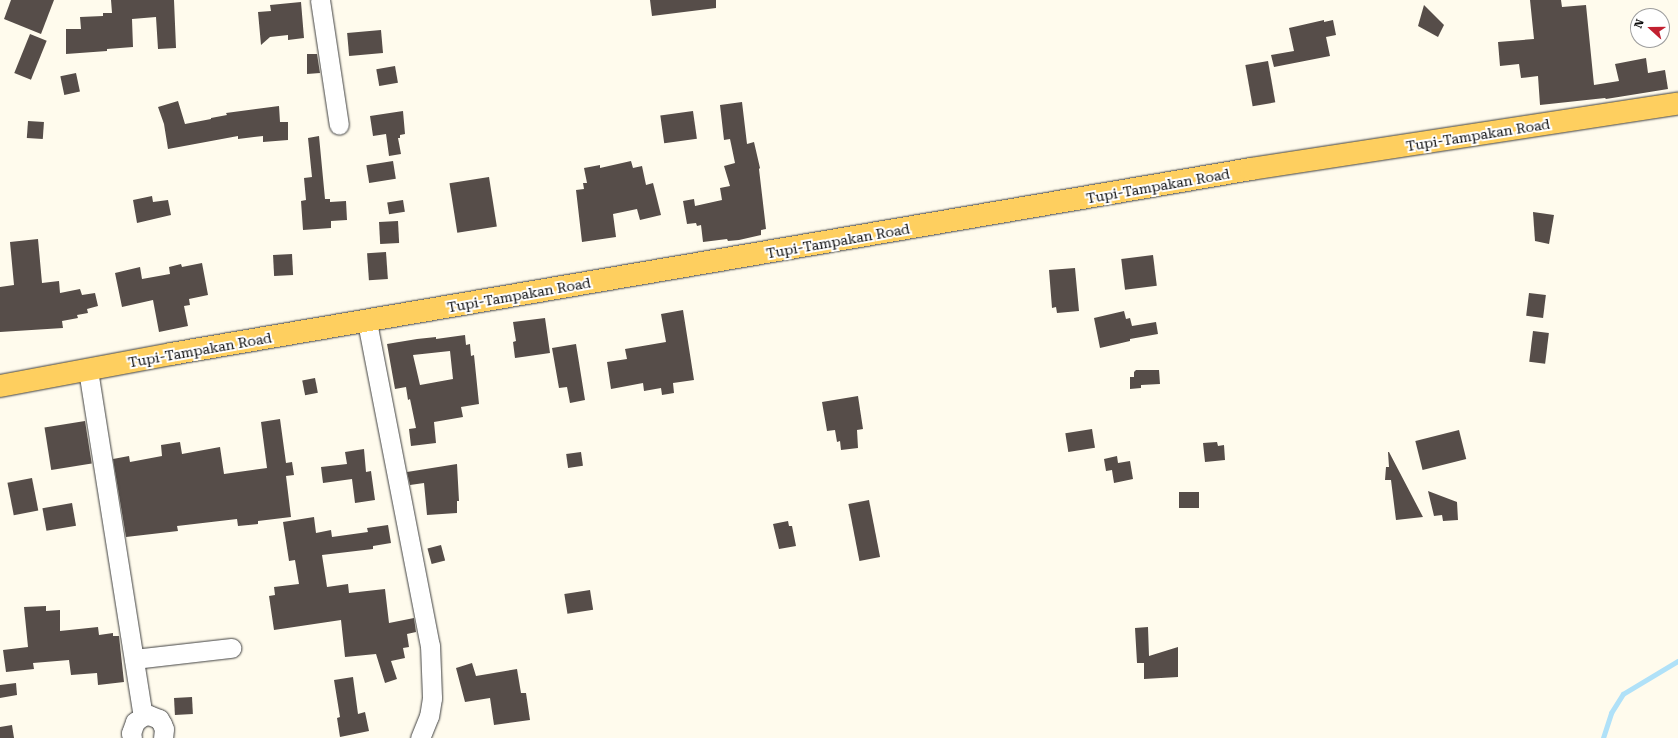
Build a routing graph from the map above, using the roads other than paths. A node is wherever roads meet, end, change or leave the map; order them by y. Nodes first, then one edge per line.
1 (320, 0) edge
2 (1678, 104) edge
3 (339, 125) dead end
4 (367, 322) junction
5 (88, 370) junction
6 (0, 386) edge
7 (231, 648) dead end
8 (134, 659) junction
9 (143, 716) junction
10 (132, 738) edge
11 (163, 738) edge
12 (420, 738) edge

1 - 3 street
2 - 4 main road, Tupi-Tampakan Road
4 - 5 main road, Tupi-Tampakan Road
4 - 12 street
5 - 6 main road, Tupi-Tampakan Road
5 - 8 street
7 - 8 street
8 - 9 street
9 - 10 street
9 - 11 street

